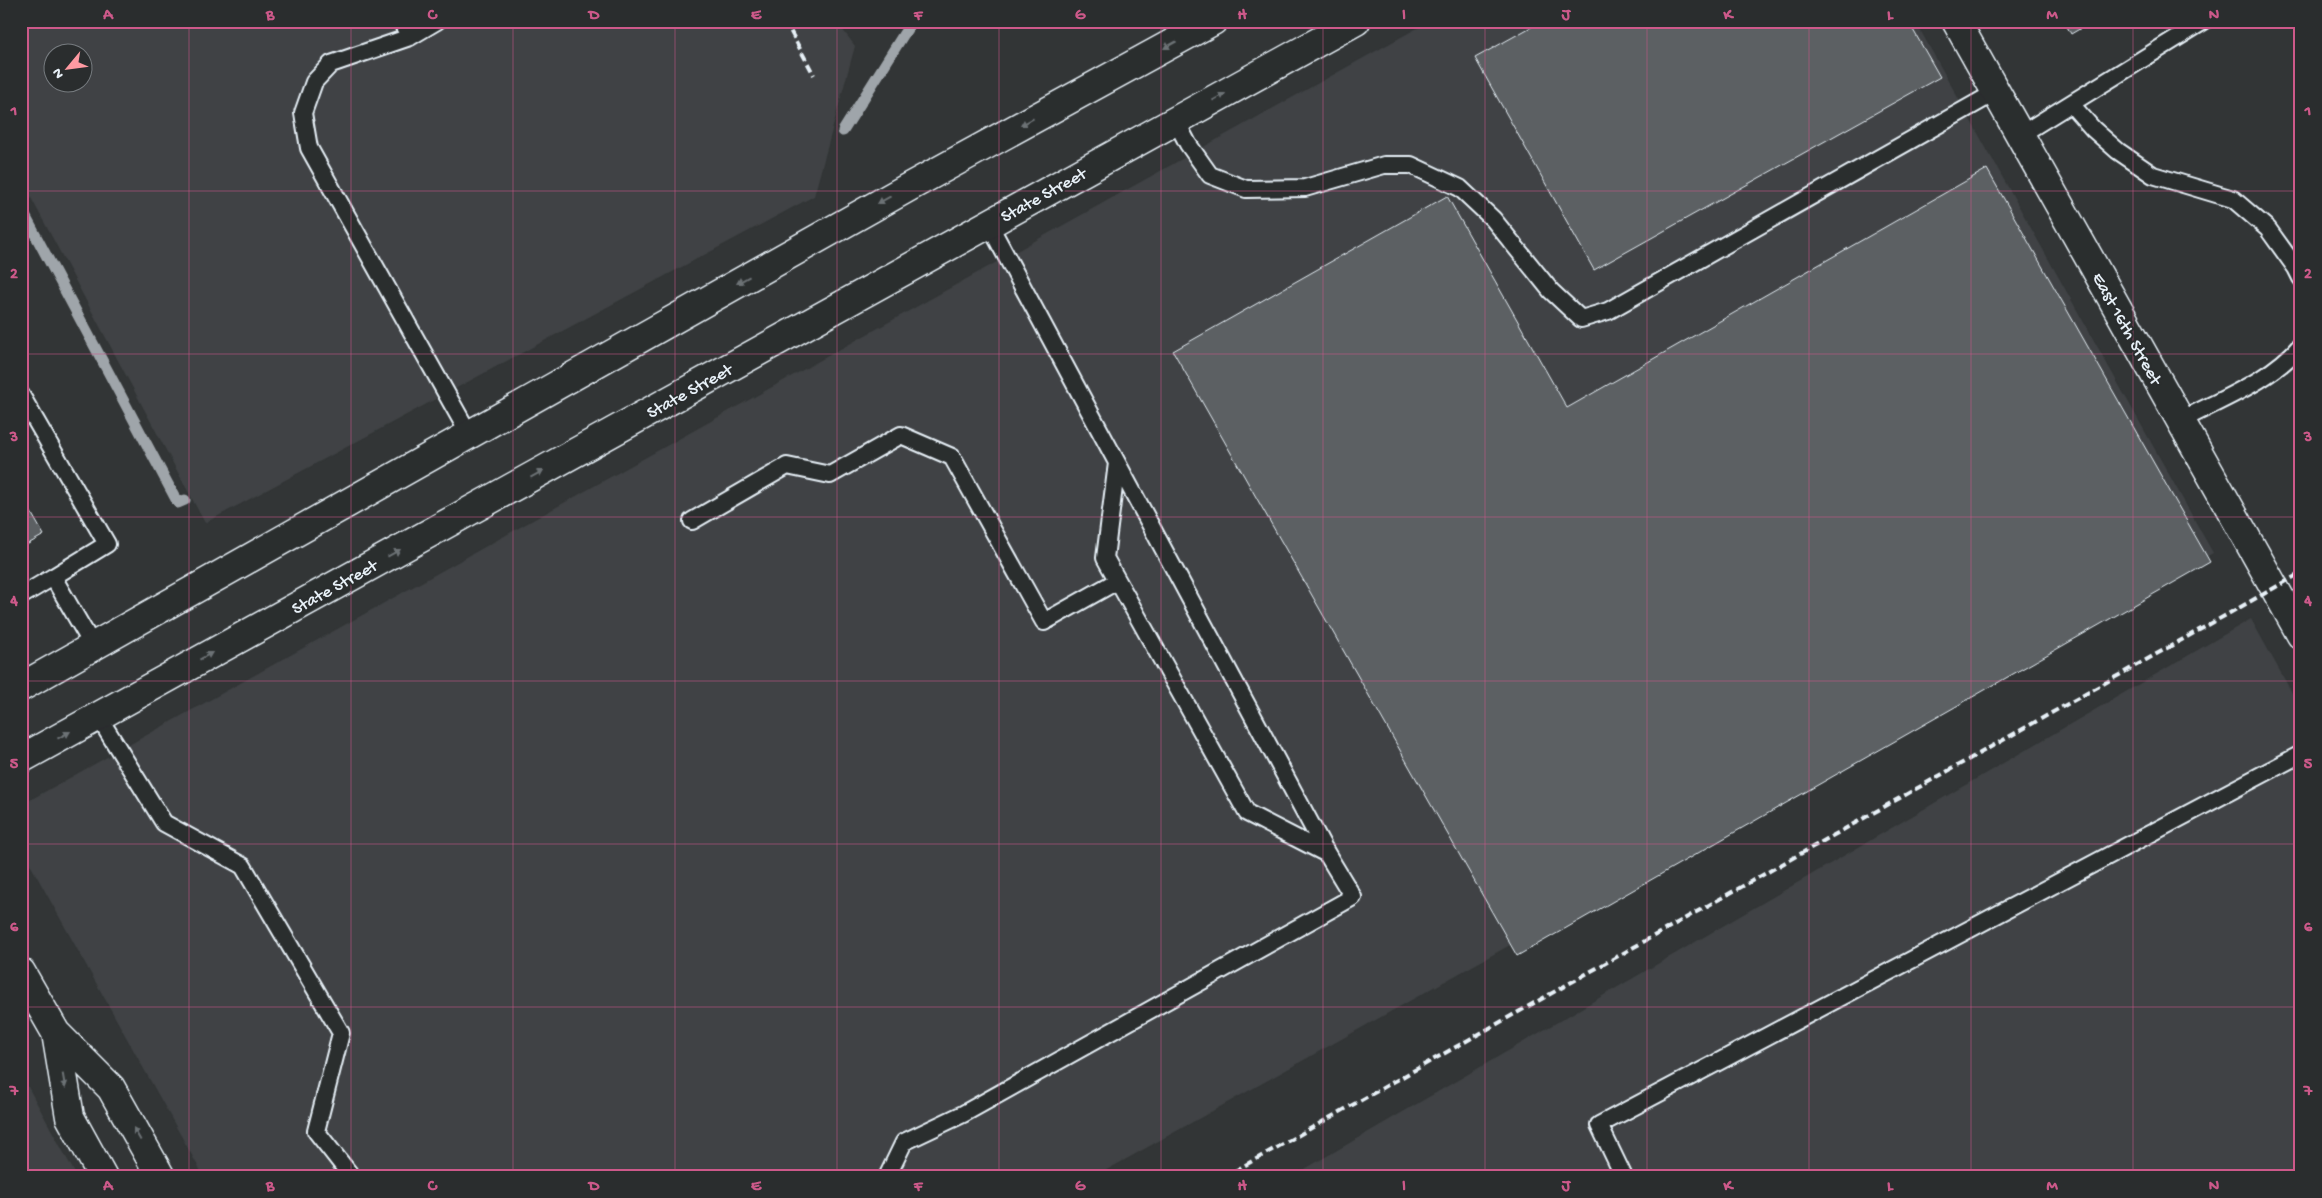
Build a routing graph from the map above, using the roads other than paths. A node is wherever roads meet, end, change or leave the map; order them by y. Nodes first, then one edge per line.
1 (401, 21) edge
2 (437, 21) edge
3 (1212, 21) edge
4 (1356, 21) edge
5 (1956, 21) edge
6 (2204, 21) edge
7 (410, 37) junction
8 (1996, 92) junction
9 (2071, 104) junction
10 (1176, 121) junction
11 (2020, 135) junction
12 (989, 224) junction
13 (2301, 278) edge
14 (2301, 345) edge
15 (21, 395) edge
16 (2180, 421) junction
17 (469, 434) junction
18 (1117, 463) junction
19 (692, 521) dead end
20 (53, 577) junction
21 (1117, 581) junction
22 (21, 596) edge
23 (2301, 635) edge
24 (93, 646) junction
25 (21, 687) edge
26 (98, 716) junction
27 (2301, 754) edge
28 (21, 759) edge
29 (1327, 854) junction
30 (21, 972) edge
31 (56, 1033) junction
32 (103, 1177) edge
33 (161, 1177) edge
34 (352, 1177) edge
35 (887, 1177) edge
36 (1624, 1177) edge

1 - 7 lane
2 - 7 lane
3 -> 17 street
10 -> 4 street, State Street
5 - 8 street, East 16th Street
6 - 9 lane
7 - 17 lane
8 - 10 lane
8 - 11 street, East 16th Street
9 - 11 lane
9 - 13 lane
10 - 12 street, State Street
11 - 16 street, East 16th Street
12 - 18 lane
26 -> 12 street, State Street
14 - 16 lane
15 - 20 lane
16 - 23 street, East 16th Street
17 - 24 street
18 - 21 lane
18 - 29 lane
19 - 21 lane
20 - 22 lane
20 - 24 lane
21 - 29 lane
24 - 25 street
28 -> 26 street, State Street
26 - 34 lane
27 - 36 lane
29 - 35 lane
30 - 31 street
31 -> 32 street
33 -> 31 street

